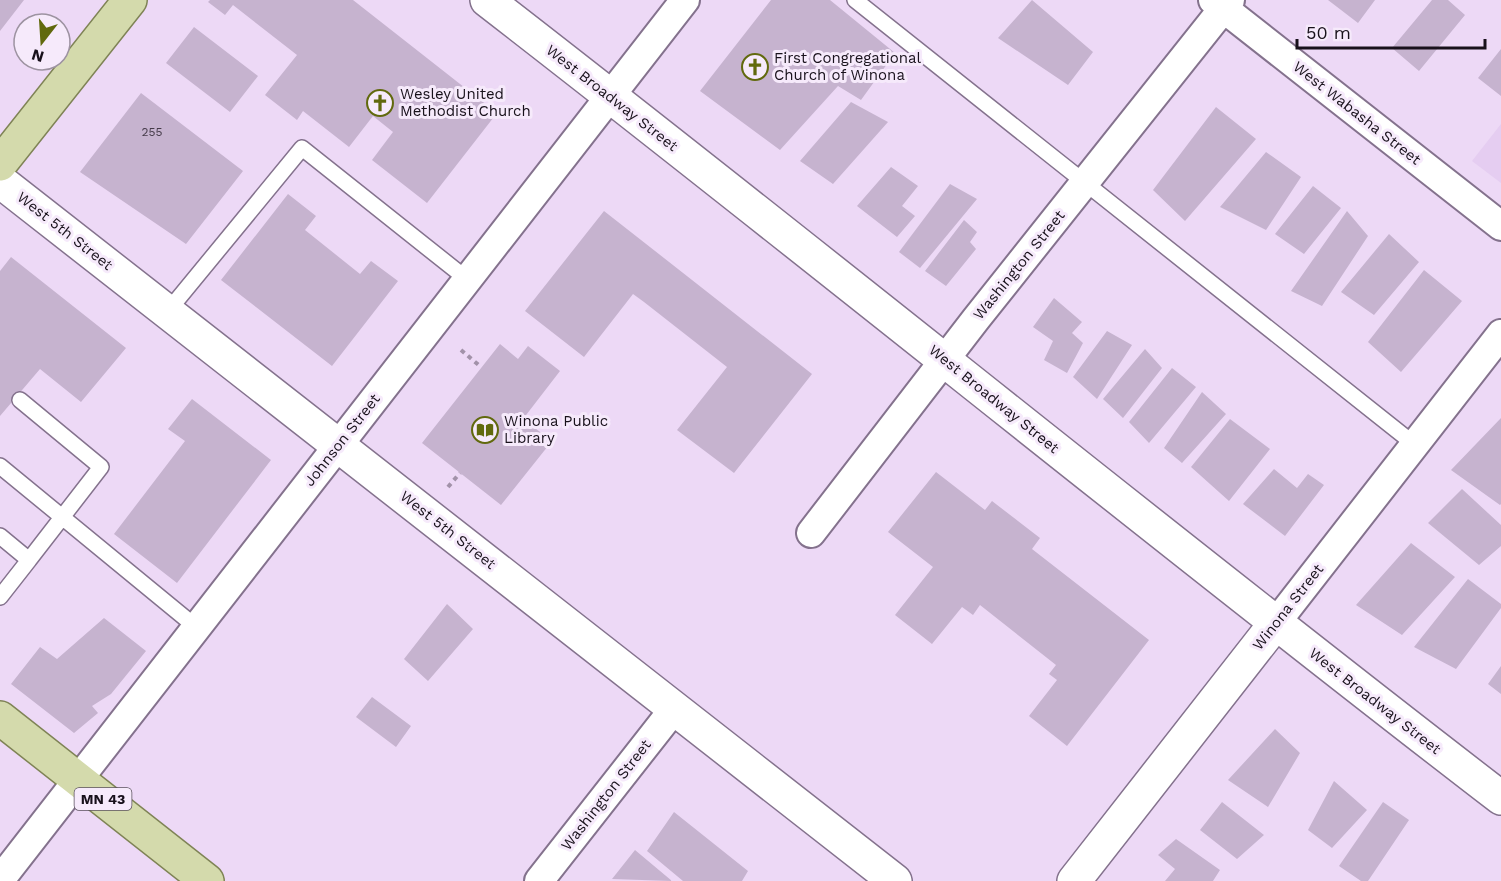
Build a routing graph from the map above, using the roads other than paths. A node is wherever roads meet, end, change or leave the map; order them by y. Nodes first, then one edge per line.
1 (130, 0) edge
2 (487, 0) edge
3 (685, 0) edge
4 (855, 0) edge
5 (1222, 3) edge
6 (610, 96) junction
7 (0, 164) edge
8 (0, 181) edge
9 (1086, 182) junction
10 (1501, 226) edge
11 (468, 280) junction
12 (168, 311) junction
13 (1501, 334) edge
14 (945, 360) junction
15 (20, 400) dead end
16 (1414, 444) junction
17 (338, 445) junction
18 (0, 466) edge
19 (63, 519) junction
20 (811, 533) dead end
21 (0, 536) edge
22 (29, 560) junction
23 (0, 597) edge
24 (1275, 624) junction
25 (196, 627) junction
26 (674, 709) junction
27 (0, 718) edge
28 (79, 780) junction
29 (1501, 798) edge
30 (0, 880) edge
31 (207, 881) edge
32 (538, 881) edge
33 (895, 881) edge
34 (1074, 881) edge

1 - 7 main road
2 - 6 street, West Broadway Street
3 - 6 street, Johnson Street
4 - 9 lane
5 - 9 street, Washington Street
5 - 10 street, West Wabasha Street
6 - 11 street, Johnson Street
6 - 14 street, West Broadway Street
8 - 12 street, West 5th Street
9 - 14 street, Washington Street
9 - 16 lane
11 - 12 lane
11 - 17 street, Johnson Street
12 - 17 street, West 5th Street
13 - 16 street, Winona Street
14 - 20 street, Washington Street
14 - 24 street, West Broadway Street
15 - 19 lane
16 - 24 street, Winona Street
17 - 25 street, Johnson Street
17 - 26 street, West 5th Street
18 - 19 lane
19 - 22 lane
19 - 25 lane
21 - 22 lane
22 - 23 lane
24 - 29 street, West Broadway Street
24 - 34 street, Winona Street
25 - 28 street, Johnson Street
26 - 32 street, Washington Street
26 - 33 street, West 5th Street
27 - 28 main road, MN 43
28 - 30 street, Johnson Street
28 - 31 main road, MN 43

